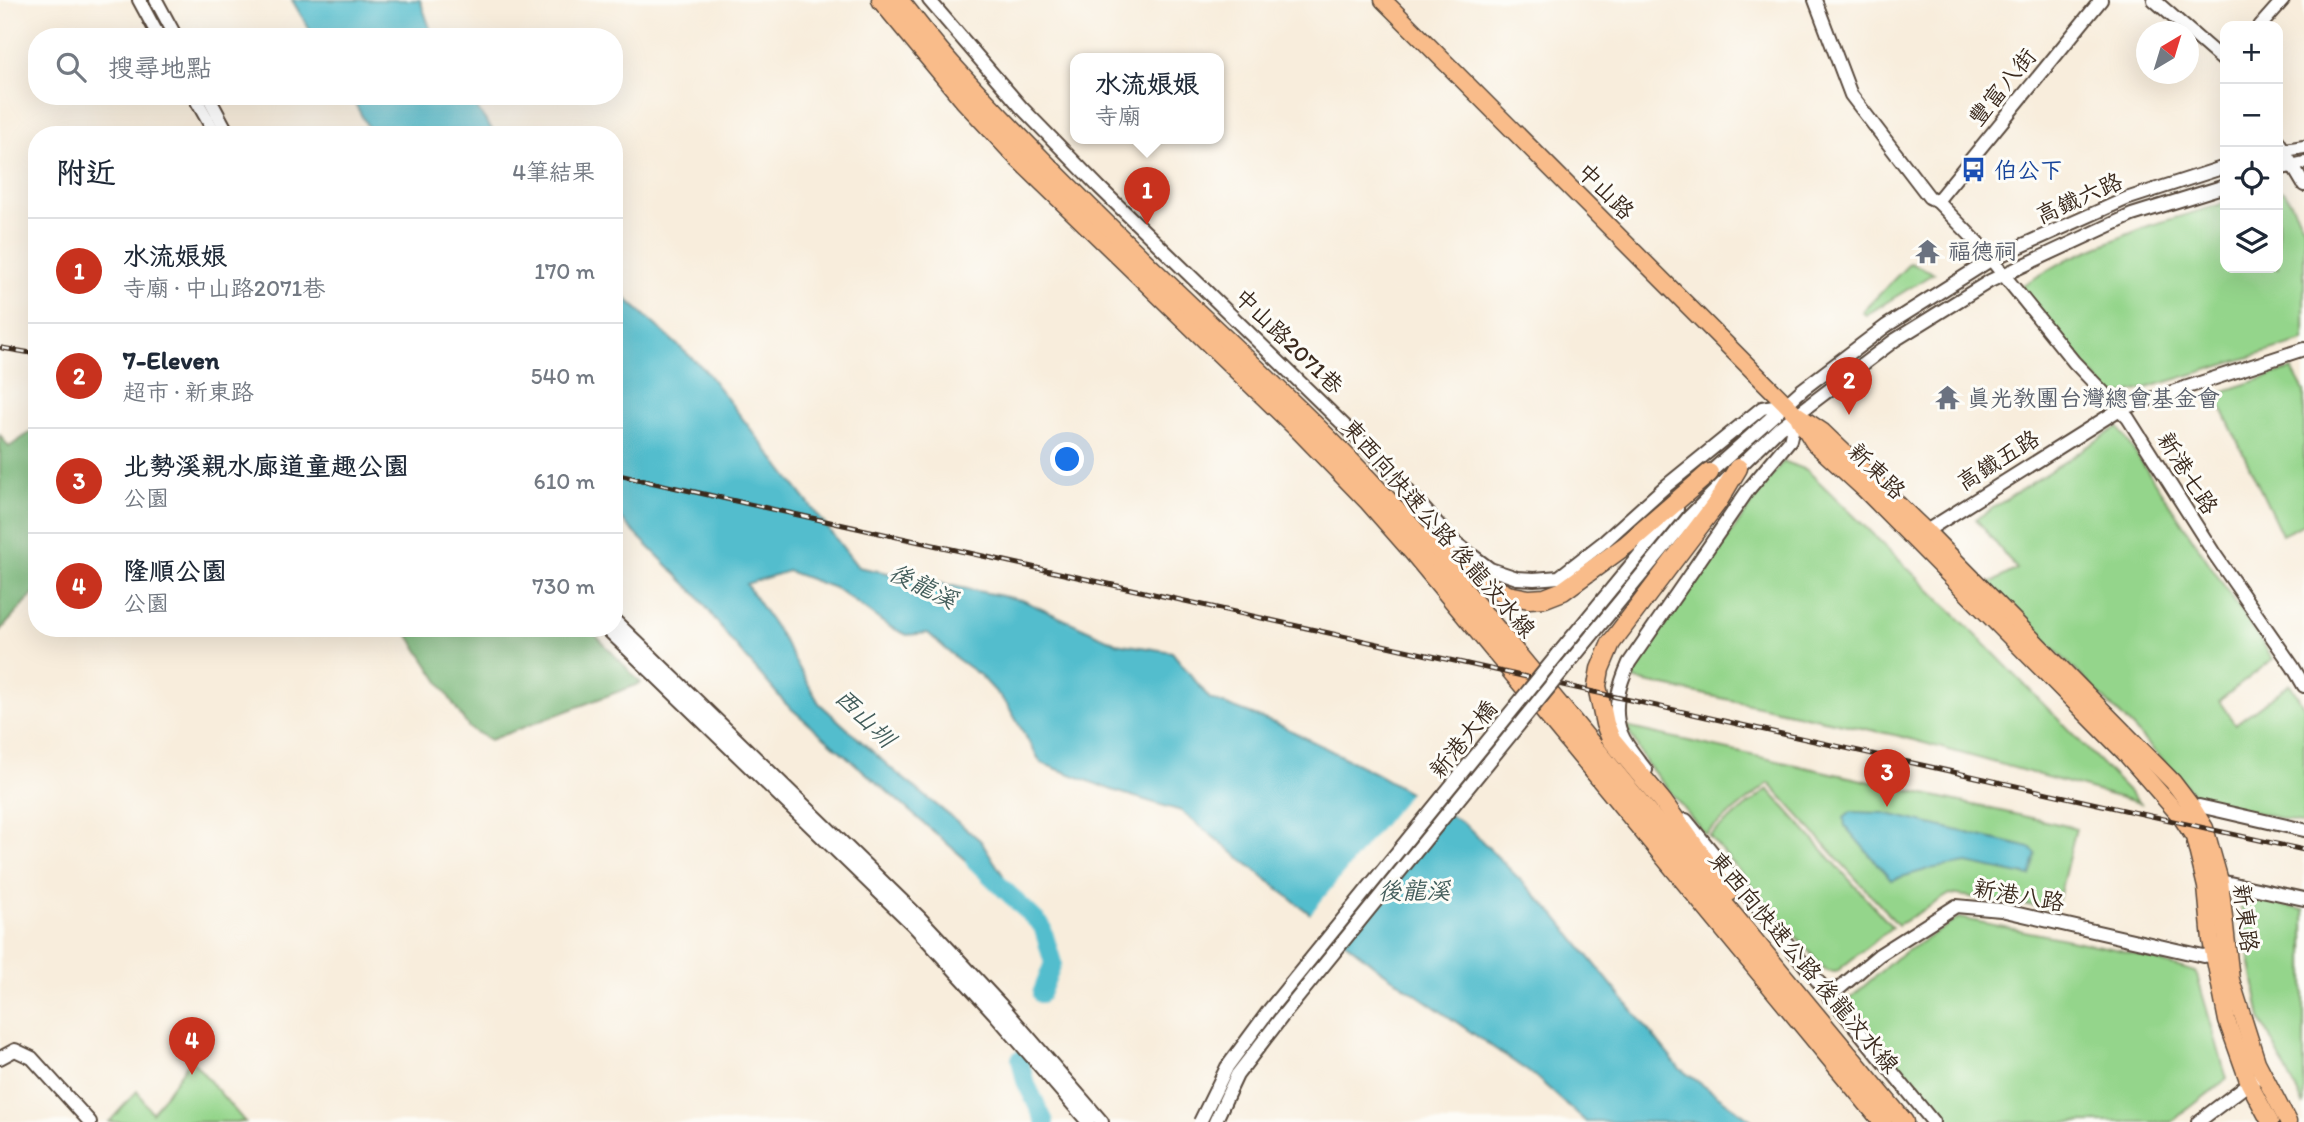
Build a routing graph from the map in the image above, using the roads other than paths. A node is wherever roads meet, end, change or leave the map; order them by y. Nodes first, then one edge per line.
1 (139, 0) edge
2 (156, 0) edge
3 (881, 0) edge
4 (900, 0) edge
5 (929, 0) edge
6 (1383, 0) edge
7 (1815, 0) edge
8 (2101, 0) edge
9 (2154, 0) edge
10 (2283, 0) edge
11 (2264, 21) edge
12 (154, 28) edge
13 (171, 28) edge
14 (2220, 58) edge
15 (199, 105) edge
16 (213, 105) edge
17 (211, 126) edge
18 (224, 126) edge
19 (2283, 147) edge
20 (2304, 147) edge
21 (2283, 150) edge
22 (2299, 164) edge
23 (2220, 169) edge
24 (2304, 185) edge
25 (2220, 188) edge
26 (1937, 201) junction
27 (1992, 259) junction
28 (2004, 275) junction
29 (2304, 349) edge
30 (1791, 409) junction
31 (2120, 409) junction
32 (1738, 468) junction
33 (1709, 473) junction
34 (1418, 533) junction
35 (1920, 535) junction
36 (1648, 598) tunnel mouth
37 (1662, 615) junction
38 (623, 629) edge
39 (615, 637) edge
40 (2304, 686) edge
41 (2185, 809) junction
42 (2304, 830) edge
43 (2213, 884) junction
44 (2304, 899) edge
45 (2221, 953) junction
46 (1829, 997) junction
47 (1807, 1004) junction
48 (1824, 1036) junction
49 (0, 1058) edge
50 (2256, 1078) junction
51 (90, 1122) edge
52 (1088, 1122) edge
53 (1102, 1122) edge
54 (1200, 1122) edge
55 (1215, 1122) edge
56 (1883, 1122) edge
57 (1904, 1122) edge
58 (1933, 1122) edge
59 (2198, 1122) edge
60 (2270, 1122) edge
61 (2288, 1122) edge

1 - 12 street
2 - 13 street
3 - 48 highway, 東西向快速公路 後龍汶水線
4 - 34 highway, 東西向快速公路 後龍汶水線
5 - 30 street, 中山路2071巷
6 - 30 main road, 中山路
7 - 26 street, 新港七路
8 - 26 street, 豐富八街
9 - 14 street
10 - 11 street
15 - 17 street
16 - 18 street
19 - 20 street
21 - 22 street
22 - 24 street
23 - 27 street, 高鐵六路
25 - 28 street, 高鐵六路
26 - 27 street, 新港七路
27 - 28 street, 新港七路
27 - 30 street, 高鐵六路
28 - 30 street, 高鐵六路
28 - 31 street, 新港七路
29 - 31 street, 高鐵五路
30 - 32 street, 新港大橋
30 - 33 street, 新港大橋
30 - 35 main road, 新東路
30 - 37 street
31 - 35 street, 高鐵五路
31 - 40 street, 新港七路
32 - 47 highway
32 - 55 street, 新港大橋, bridge
33 - 34 highway
33 - 54 street, 新港大橋, bridge
34 - 47 highway, 東西向快速公路 後龍汶水線
35 - 41 main road, 新東路
36 - 37 street
37 - 46 street
38 - 53 street
39 - 52 street
41 - 42 street
41 - 43 main road, 新東路
43 - 44 street
43 - 45 main road, 新東路
45 - 46 street, 新港八路
45 - 50 main road, 新東路
46 - 58 street
47 - 48 highway, 東西向快速公路 後龍汶水線
48 - 56 highway, 東西向快速公路 後龍汶水線
48 - 57 highway, 東西向快速公路 後龍汶水線
49 - 51 street
50 - 59 street
50 - 60 main road, 新東路
50 - 61 main road, 新東路

